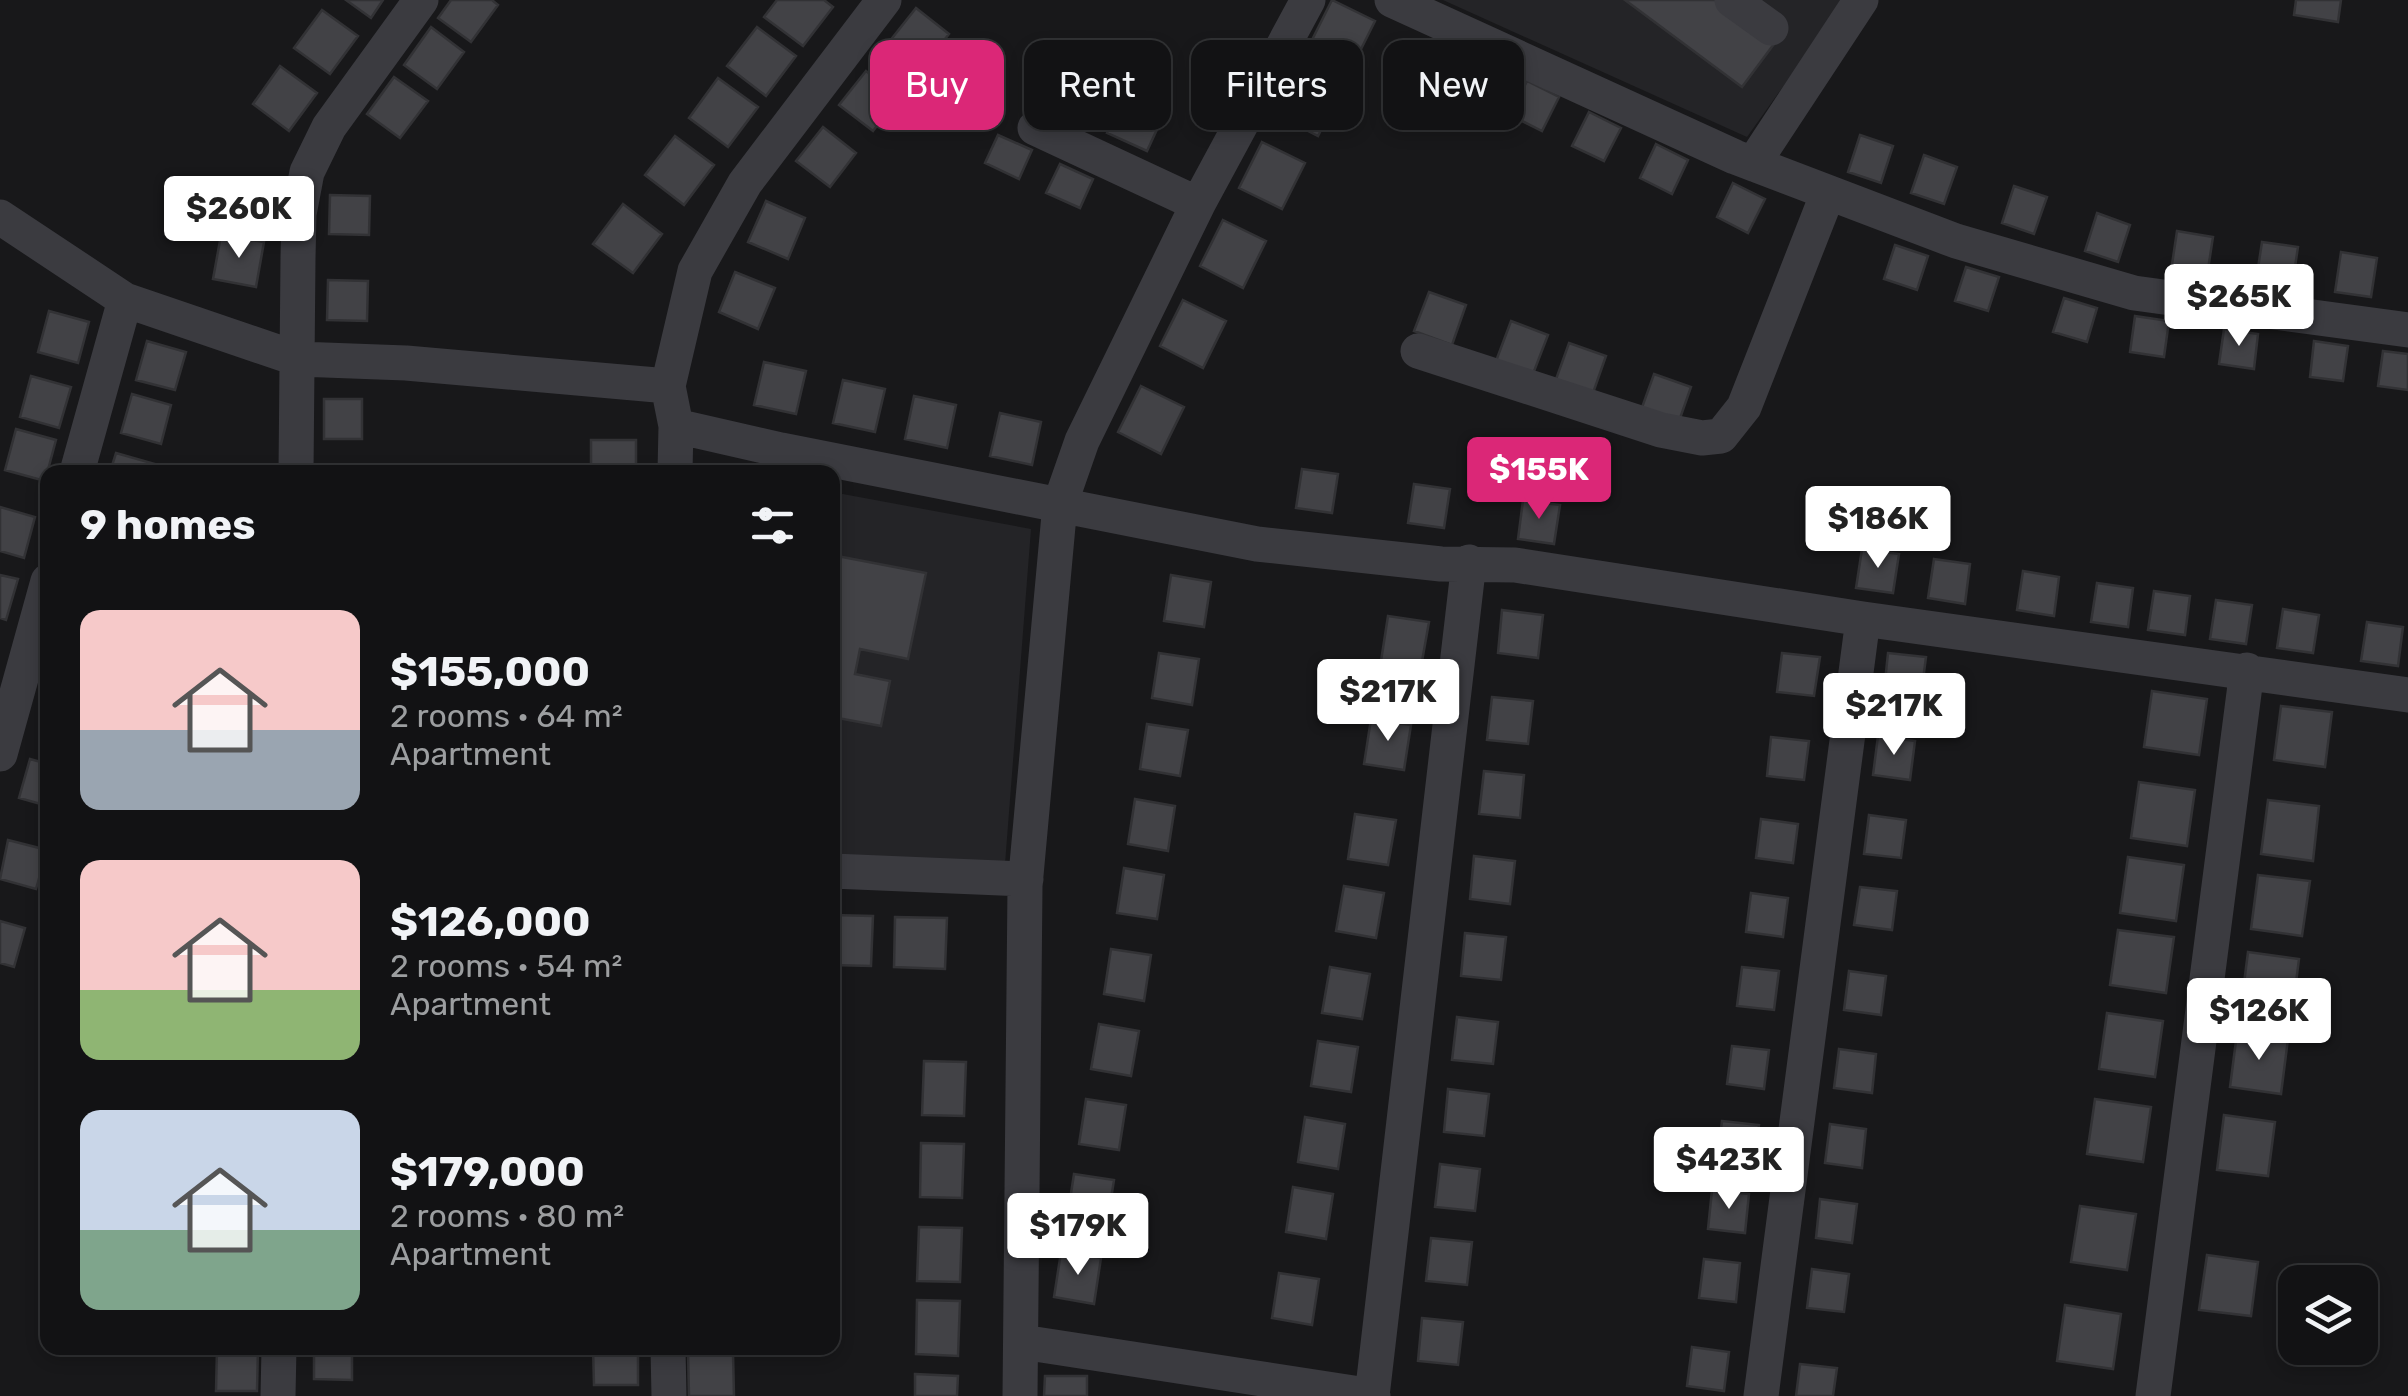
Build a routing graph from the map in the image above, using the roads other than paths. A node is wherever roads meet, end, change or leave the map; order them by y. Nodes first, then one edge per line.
1 (421, 0) edge
2 (884, 0) edge
3 (1308, 0) edge
4 (1392, 0) edge
5 (1732, 0) edge
6 (1861, 0) edge
7 (1771, 28) dead end
8 (1039, 130) edge
9 (1753, 164) junction
10 (1828, 194) junction
11 (1198, 204) junction
12 (0, 218) edge
13 (125, 300) junction
14 (2408, 330) edge
15 (1418, 350) dead end
16 (298, 359) junction
17 (668, 386) junction
18 (676, 426) junction
19 (79, 465) edge
20 (296, 465) edge
21 (675, 465) edge
22 (1060, 504) junction
23 (1469, 562) junction
24 (40, 610) edge
25 (1863, 619) junction
26 (2248, 670) junction
27 (2408, 695) edge
28 (0, 754) edge
29 (840, 871) edge
30 (1026, 879) junction
31 (1022, 1342) junction
32 (280, 1355) edge
33 (668, 1355) edge
34 (278, 1396) edge
35 (669, 1396) edge
36 (1020, 1396) edge
37 (1372, 1396) edge
38 (1761, 1396) edge
39 (2154, 1396) edge

1 - 16 lane
2 - 17 lane
3 - 11 lane
4 - 9 lane
5 - 7 lane
6 - 9 lane
8 - 11 lane
9 - 10 lane
10 - 14 lane
10 - 15 lane
11 - 22 lane
12 - 13 lane
13 - 16 lane
13 - 19 lane
16 - 17 lane
16 - 20 lane
17 - 18 lane
18 - 21 lane
18 - 22 lane
22 - 23 lane
22 - 30 lane
23 - 25 lane
23 - 37 lane
24 - 28 lane
25 - 26 lane
25 - 38 lane
26 - 27 lane
26 - 39 lane
29 - 30 lane
30 - 31 lane
31 - 36 lane
31 - 37 lane
32 - 34 lane
33 - 35 lane

